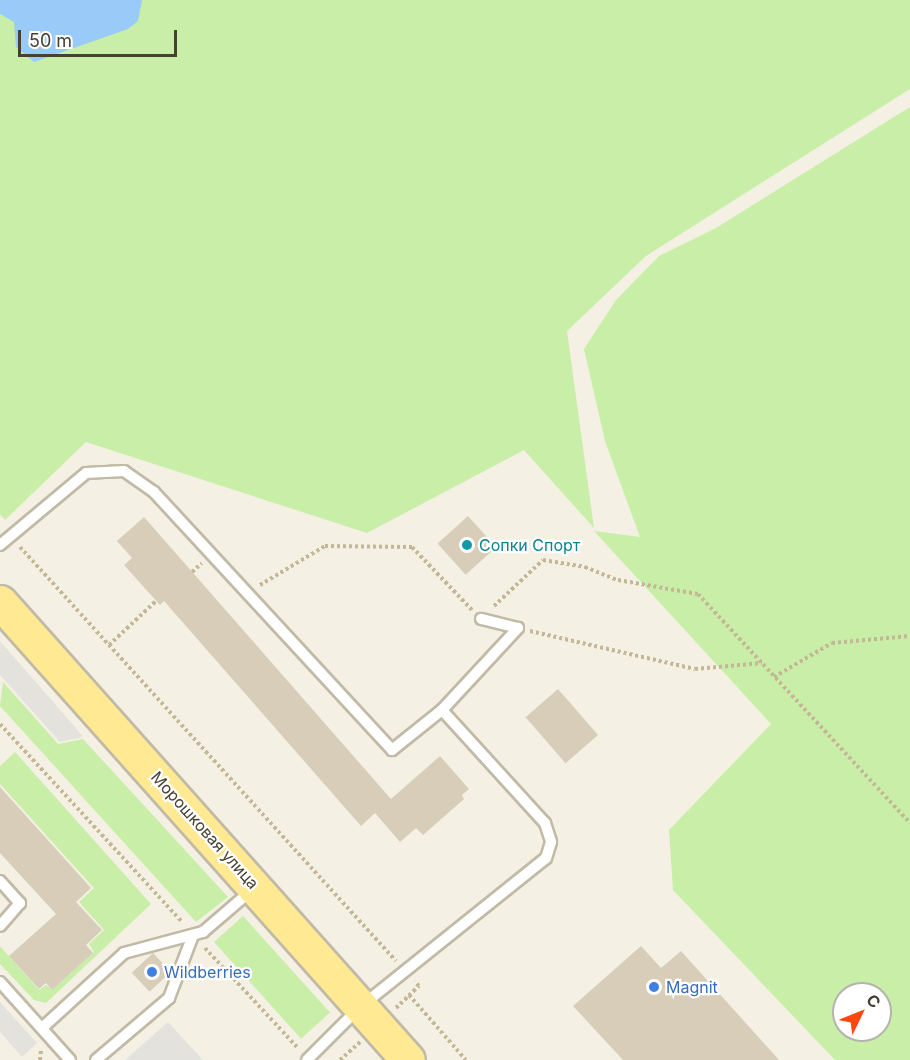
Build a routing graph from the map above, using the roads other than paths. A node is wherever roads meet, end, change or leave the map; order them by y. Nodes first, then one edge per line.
1 (0, 545) edge
2 (0, 602) edge
3 (481, 619) road end
4 (442, 710) junction
5 (0, 881) edge
6 (255, 887) junction
7 (0, 926) edge
8 (193, 935) junction
9 (0, 982) edge
10 (360, 1006) junction
11 (42, 1028) junction
12 (307, 1059) edge
13 (70, 1060) edge
14 (96, 1060) edge
15 (408, 1060) edge

1 - 4 lane
2 - 6 main road, Морошковая улица
3 - 4 lane
4 - 10 lane
5 - 7 lane
6 - 8 lane
6 - 10 main road, Морошковая улица
8 - 11 lane
8 - 14 lane
9 - 11 lane
10 - 12 lane
10 - 15 main road, Морошковая улица
11 - 13 lane

